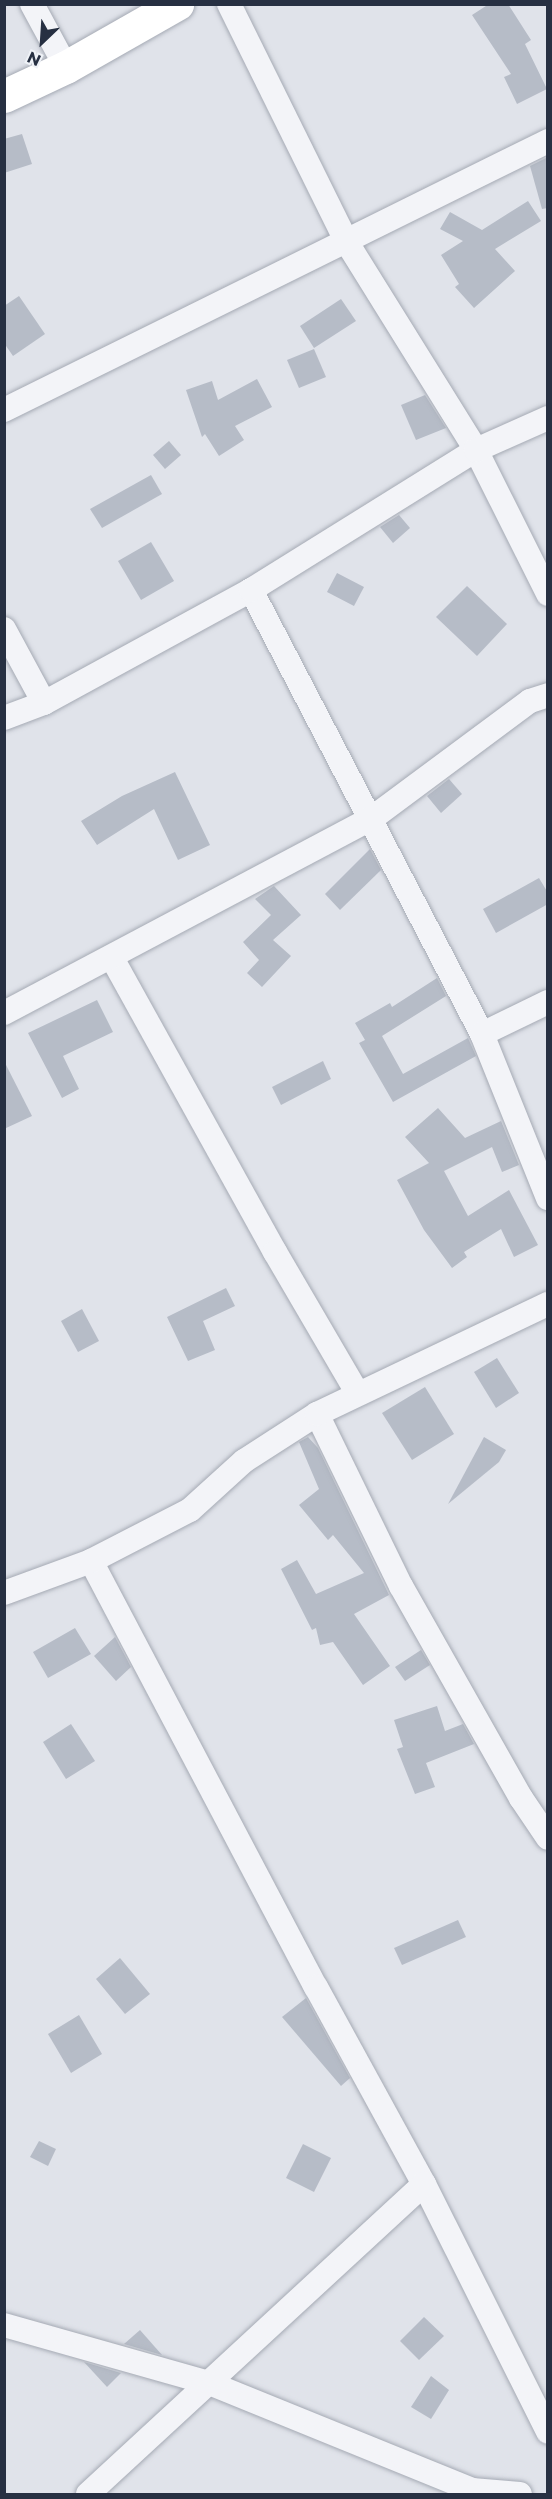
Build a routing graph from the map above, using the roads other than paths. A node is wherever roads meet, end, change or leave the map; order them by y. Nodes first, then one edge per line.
1 (32, 4) edge
2 (177, 4) edge
3 (229, 4) edge
4 (66, 67) junction
5 (4, 96) edge
6 (548, 141) edge
7 (346, 241) junction
8 (4, 410) edge
9 (548, 418) edge
10 (477, 450) junction
11 (251, 590) junction
12 (548, 594) edge
13 (4, 629) edge
14 (548, 695) edge
15 (44, 703) junction
16 (4, 718) edge
17 (371, 819) junction
18 (112, 958) junction
19 (548, 1002) edge
20 (4, 1013) edge
21 (482, 1034) junction
22 (548, 1198) edge
23 (548, 1304) edge
24 (358, 1394) junction
25 (317, 1414) junction
26 (91, 1561) junction
27 (4, 1593) edge
28 (548, 1838) edge
29 (424, 2184) junction
30 (4, 2325) edge
31 (209, 2383) junction
32 (548, 2432) edge
33 (88, 2494) edge
34 (520, 2494) edge

1 - 4 street
2 - 4 main road
3 - 7 street
4 - 5 main road
6 - 7 street
7 - 8 street
7 - 10 street
9 - 10 street
10 - 11 street
10 - 12 street
11 - 15 street
11 - 17 street
13 - 15 street
14 - 17 street
15 - 16 street
17 - 18 street
17 - 21 street
18 - 20 street
18 - 24 street
19 - 21 street
21 - 22 street
23 - 24 street
24 - 25 street
25 - 26 street
25 - 28 street
26 - 27 street
26 - 29 street
29 - 31 street
29 - 32 street
30 - 31 street
31 - 33 street
31 - 34 street

